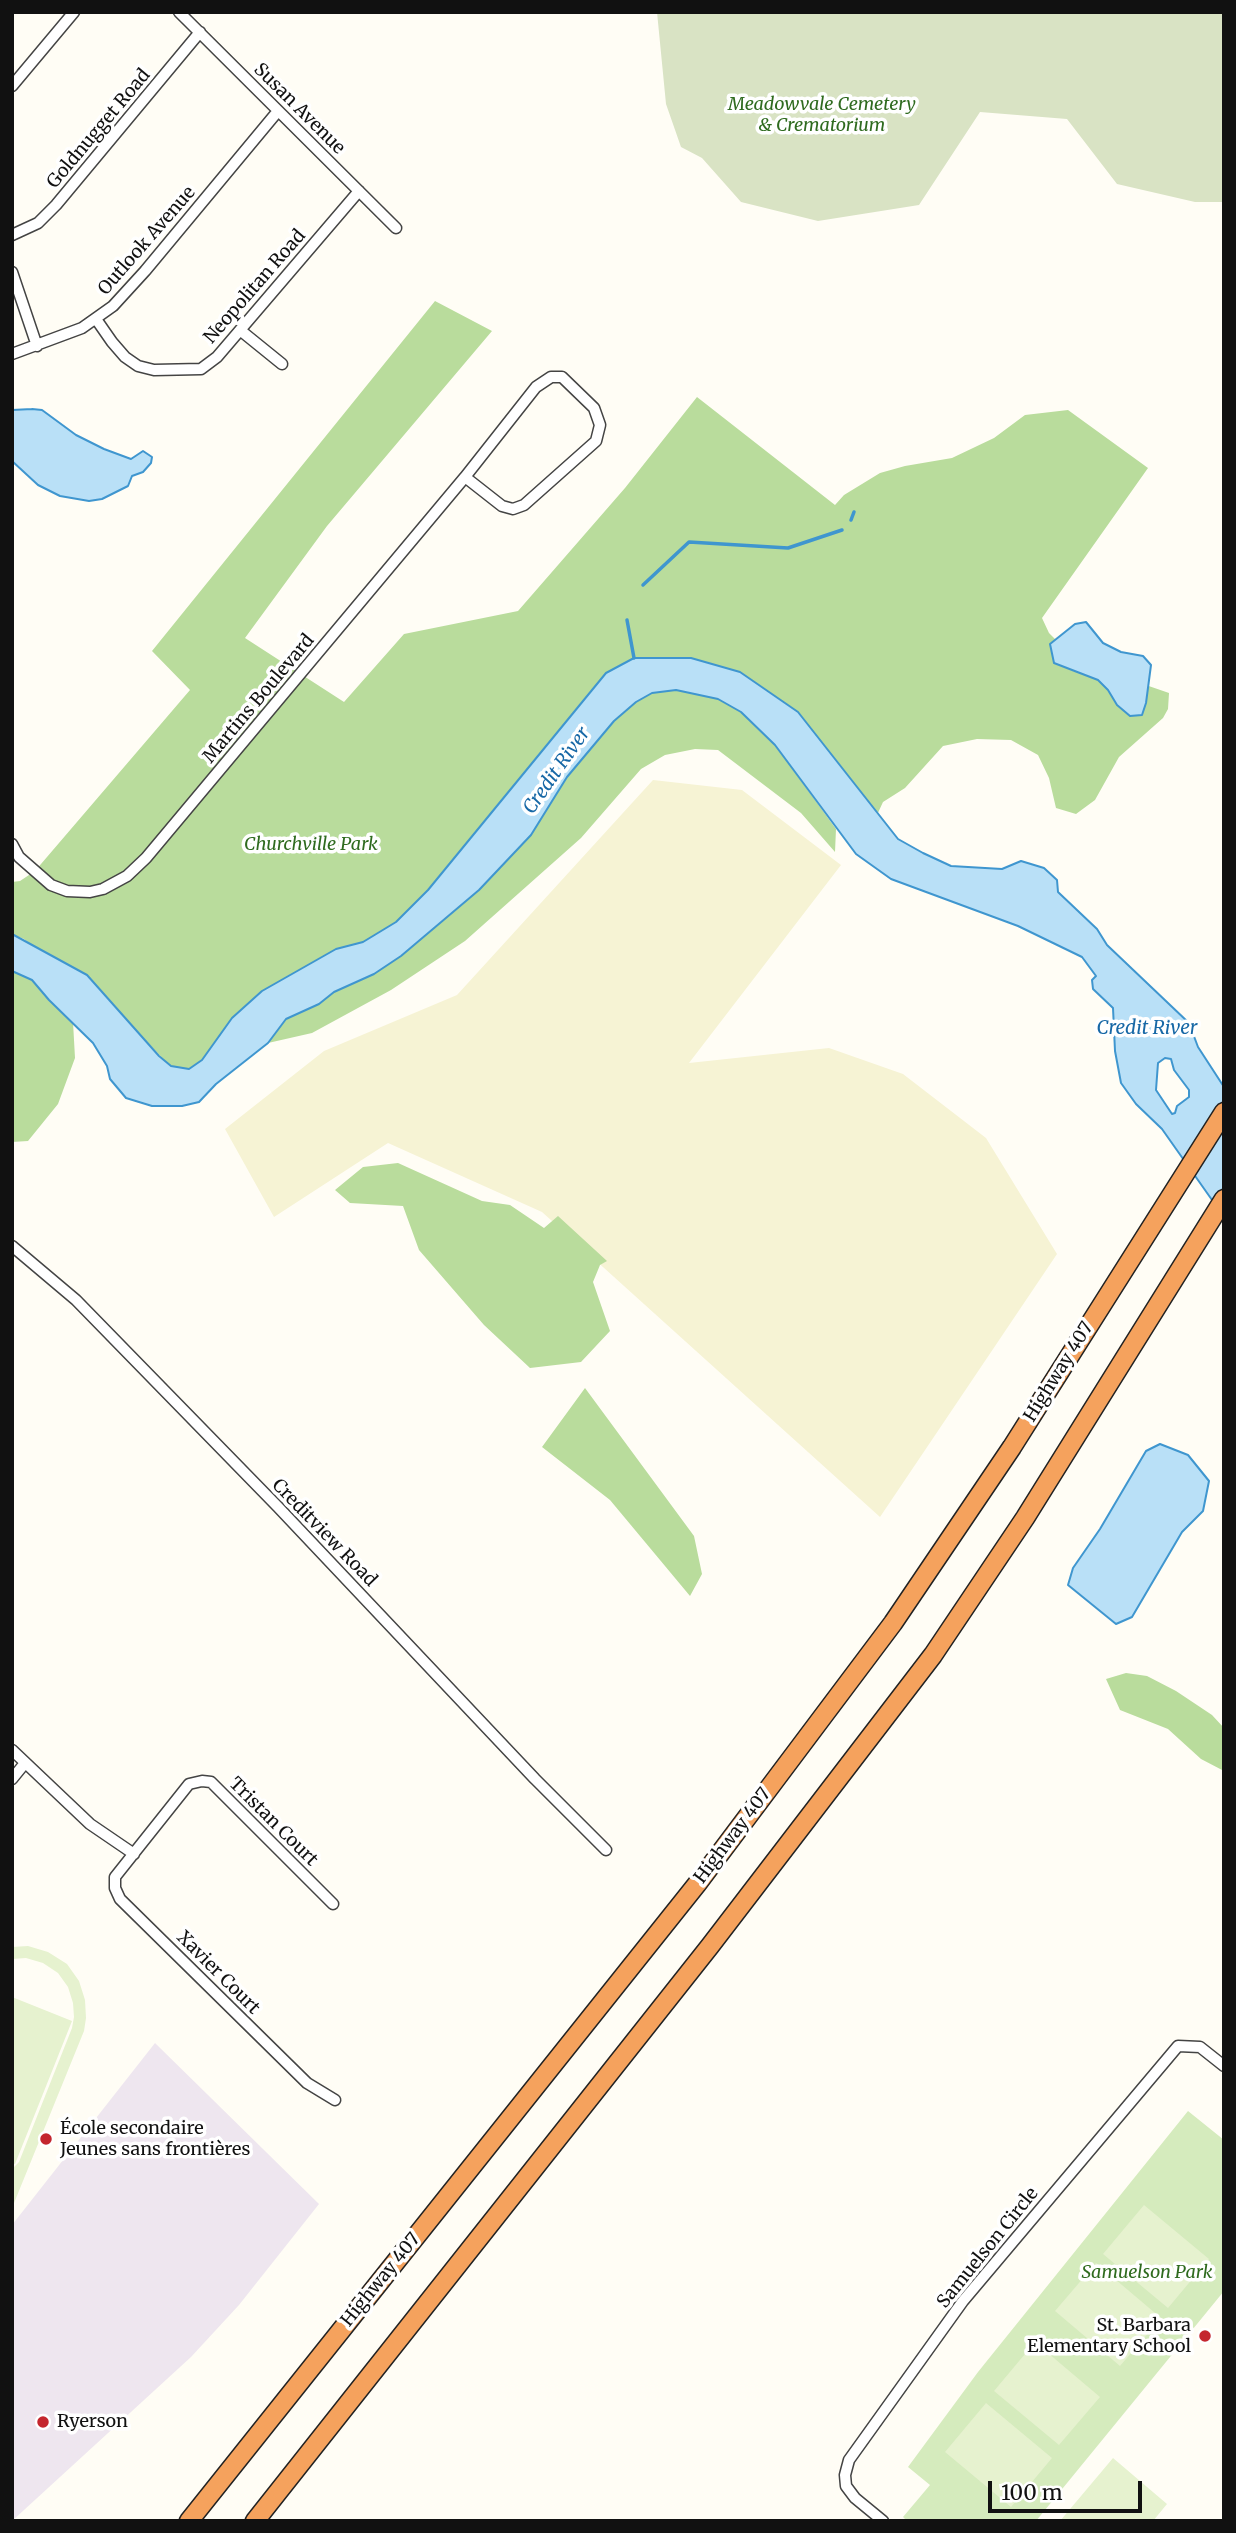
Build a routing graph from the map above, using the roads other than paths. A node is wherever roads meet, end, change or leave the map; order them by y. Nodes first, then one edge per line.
1 (74, 12) edge
2 (179, 12) edge
3 (200, 32) junction
4 (12, 86) edge
5 (278, 111) junction
6 (359, 191) junction
7 (396, 228) dead end
8 (12, 235) edge
9 (12, 272) edge
10 (96, 318) junction
11 (240, 330) junction
12 (37, 346) junction
13 (12, 354) edge
14 (282, 364) dead end
15 (465, 477) junction
16 (12, 844) edge
17 (1224, 1112) edge
18 (1224, 1199) edge
19 (12, 1245) edge
20 (12, 1750) edge
21 (25, 1763) junction
22 (12, 1779) edge
23 (606, 1850) dead end
24 (134, 1854) junction
25 (333, 1904) dead end
26 (1224, 2066) edge
27 (335, 2100) dead end
28 (189, 2521) edge
29 (255, 2521) edge
30 (883, 2521) edge

1 - 4 street
2 - 3 street, Susan Avenue
3 - 5 street, Susan Avenue
3 - 8 street, Goldnugget Road
5 - 6 street, Susan Avenue
5 - 10 street, Outlook Avenue
6 - 7 street, Susan Avenue
6 - 11 street, Neopolitan Road
9 - 12 street
10 - 11 street, Neopolitan Road
10 - 12 street, Outlook Avenue
11 - 14 street
12 - 13 street, Outlook Avenue
15 - 15 street, Martins Boulevard
15 - 16 street, Martins Boulevard
17 - 28 highway, Highway 407
18 - 29 highway
19 - 23 street, Creditview Road
20 - 21 street
21 - 22 street
21 - 24 street
24 - 25 street, Tristan Court
24 - 27 street, Xavier Court
26 - 30 street, Samuelson Circle

